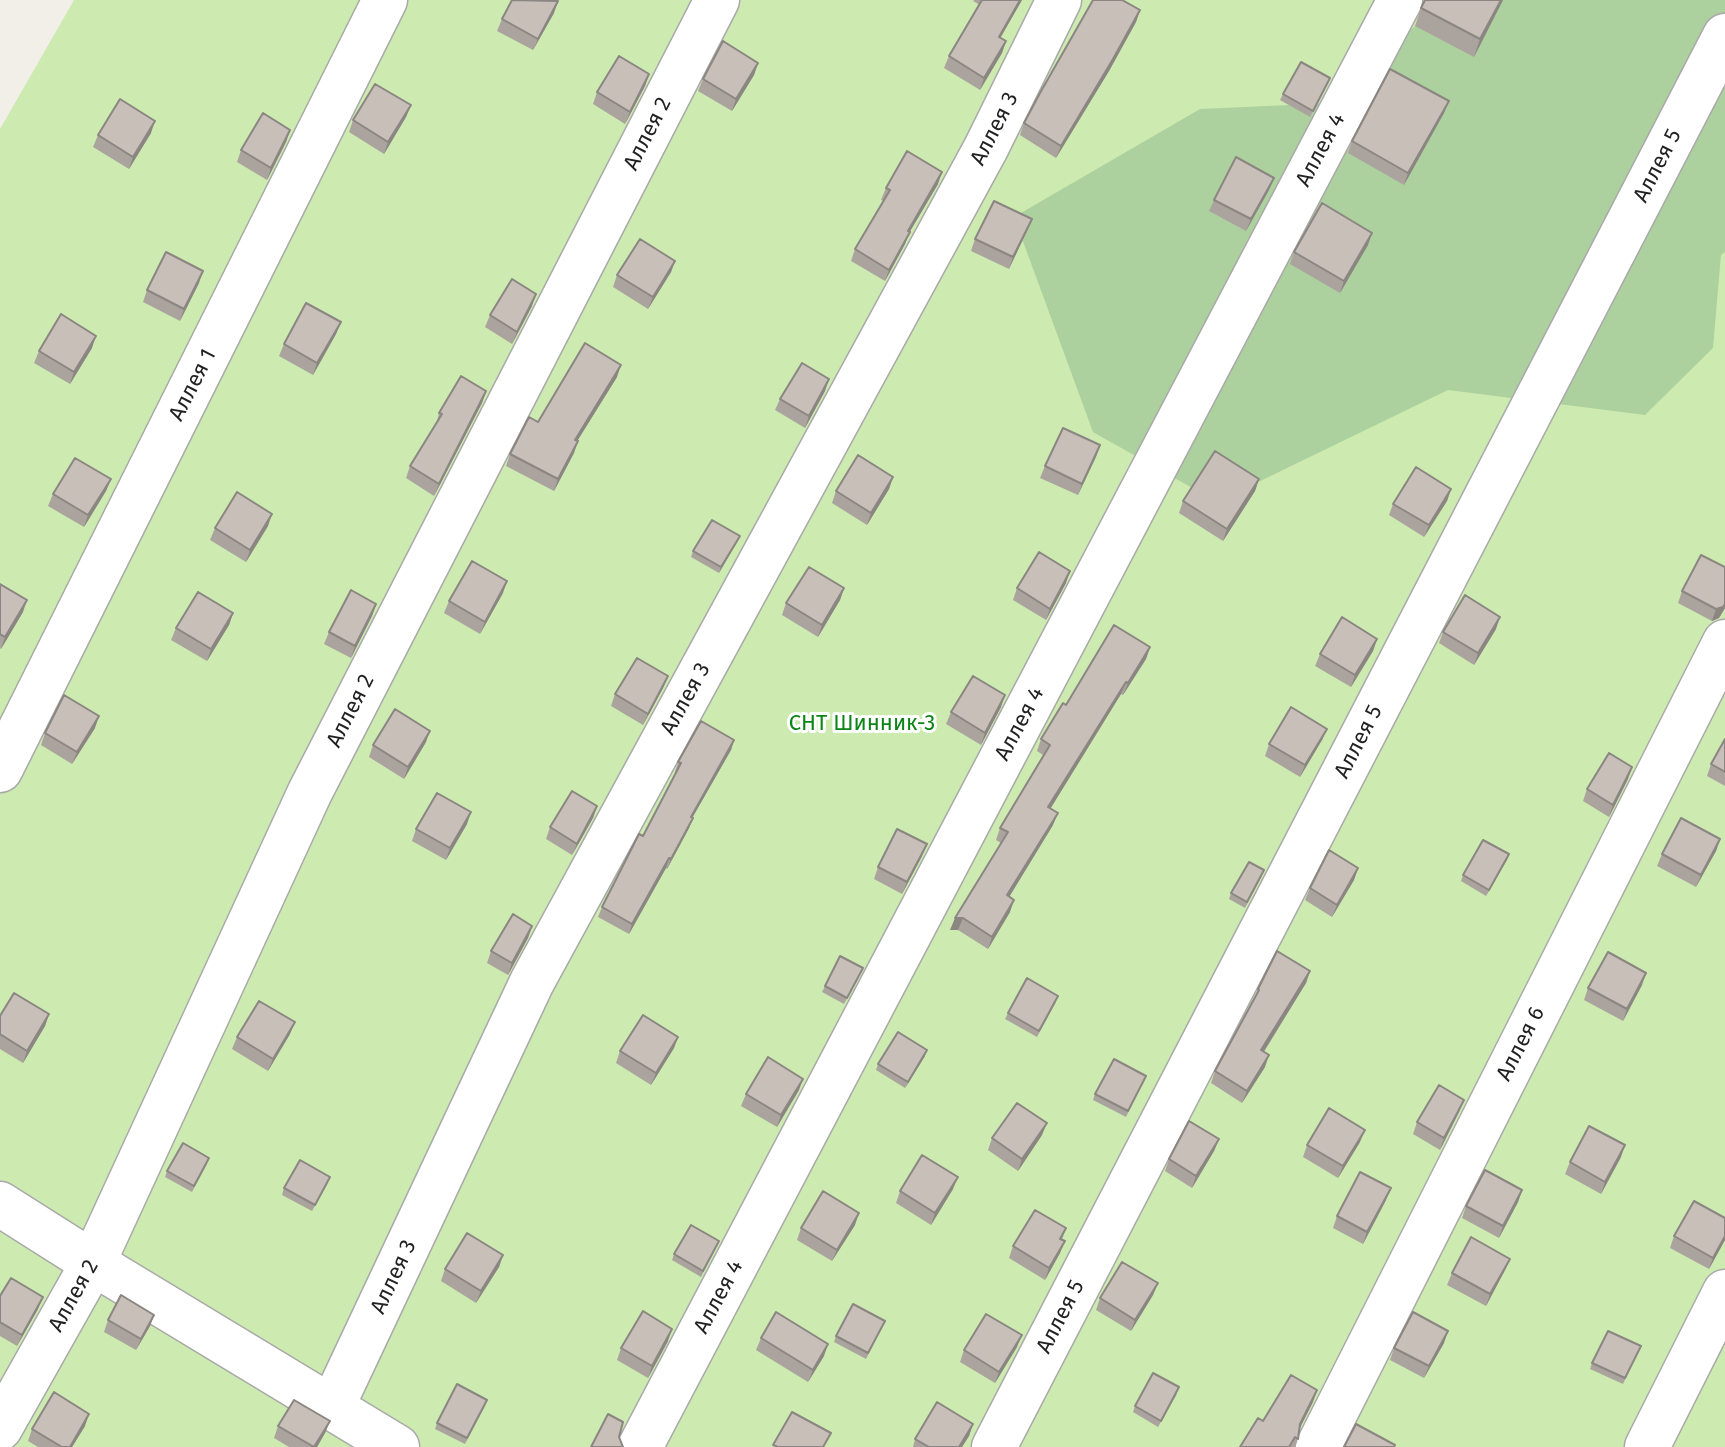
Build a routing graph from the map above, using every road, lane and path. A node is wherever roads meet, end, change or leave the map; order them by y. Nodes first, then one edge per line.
1 (385, 0) edge
2 (717, 0) edge
3 (1059, 0) edge
4 (1400, 0) edge
5 (1725, 36) edge
6 (1725, 642) edge
7 (0, 770) edge
8 (0, 1204) edge
9 (93, 1263) junction
10 (1725, 1292) edge
11 (345, 1426) edge
12 (0, 1428) edge
13 (397, 1447) edge
14 (640, 1447) edge
15 (994, 1447) edge
16 (1318, 1447) edge
17 (1647, 1447) edge

1 - 7 lane, Аллея 1
2 - 9 lane, Аллея 2
3 - 11 lane, Аллея 3
4 - 14 lane, Аллея 4
5 - 15 lane, Аллея 5
6 - 16 lane, Аллея 6
8 - 9 lane
9 - 11 lane
9 - 12 lane, Аллея 2
10 - 17 lane
11 - 13 lane

